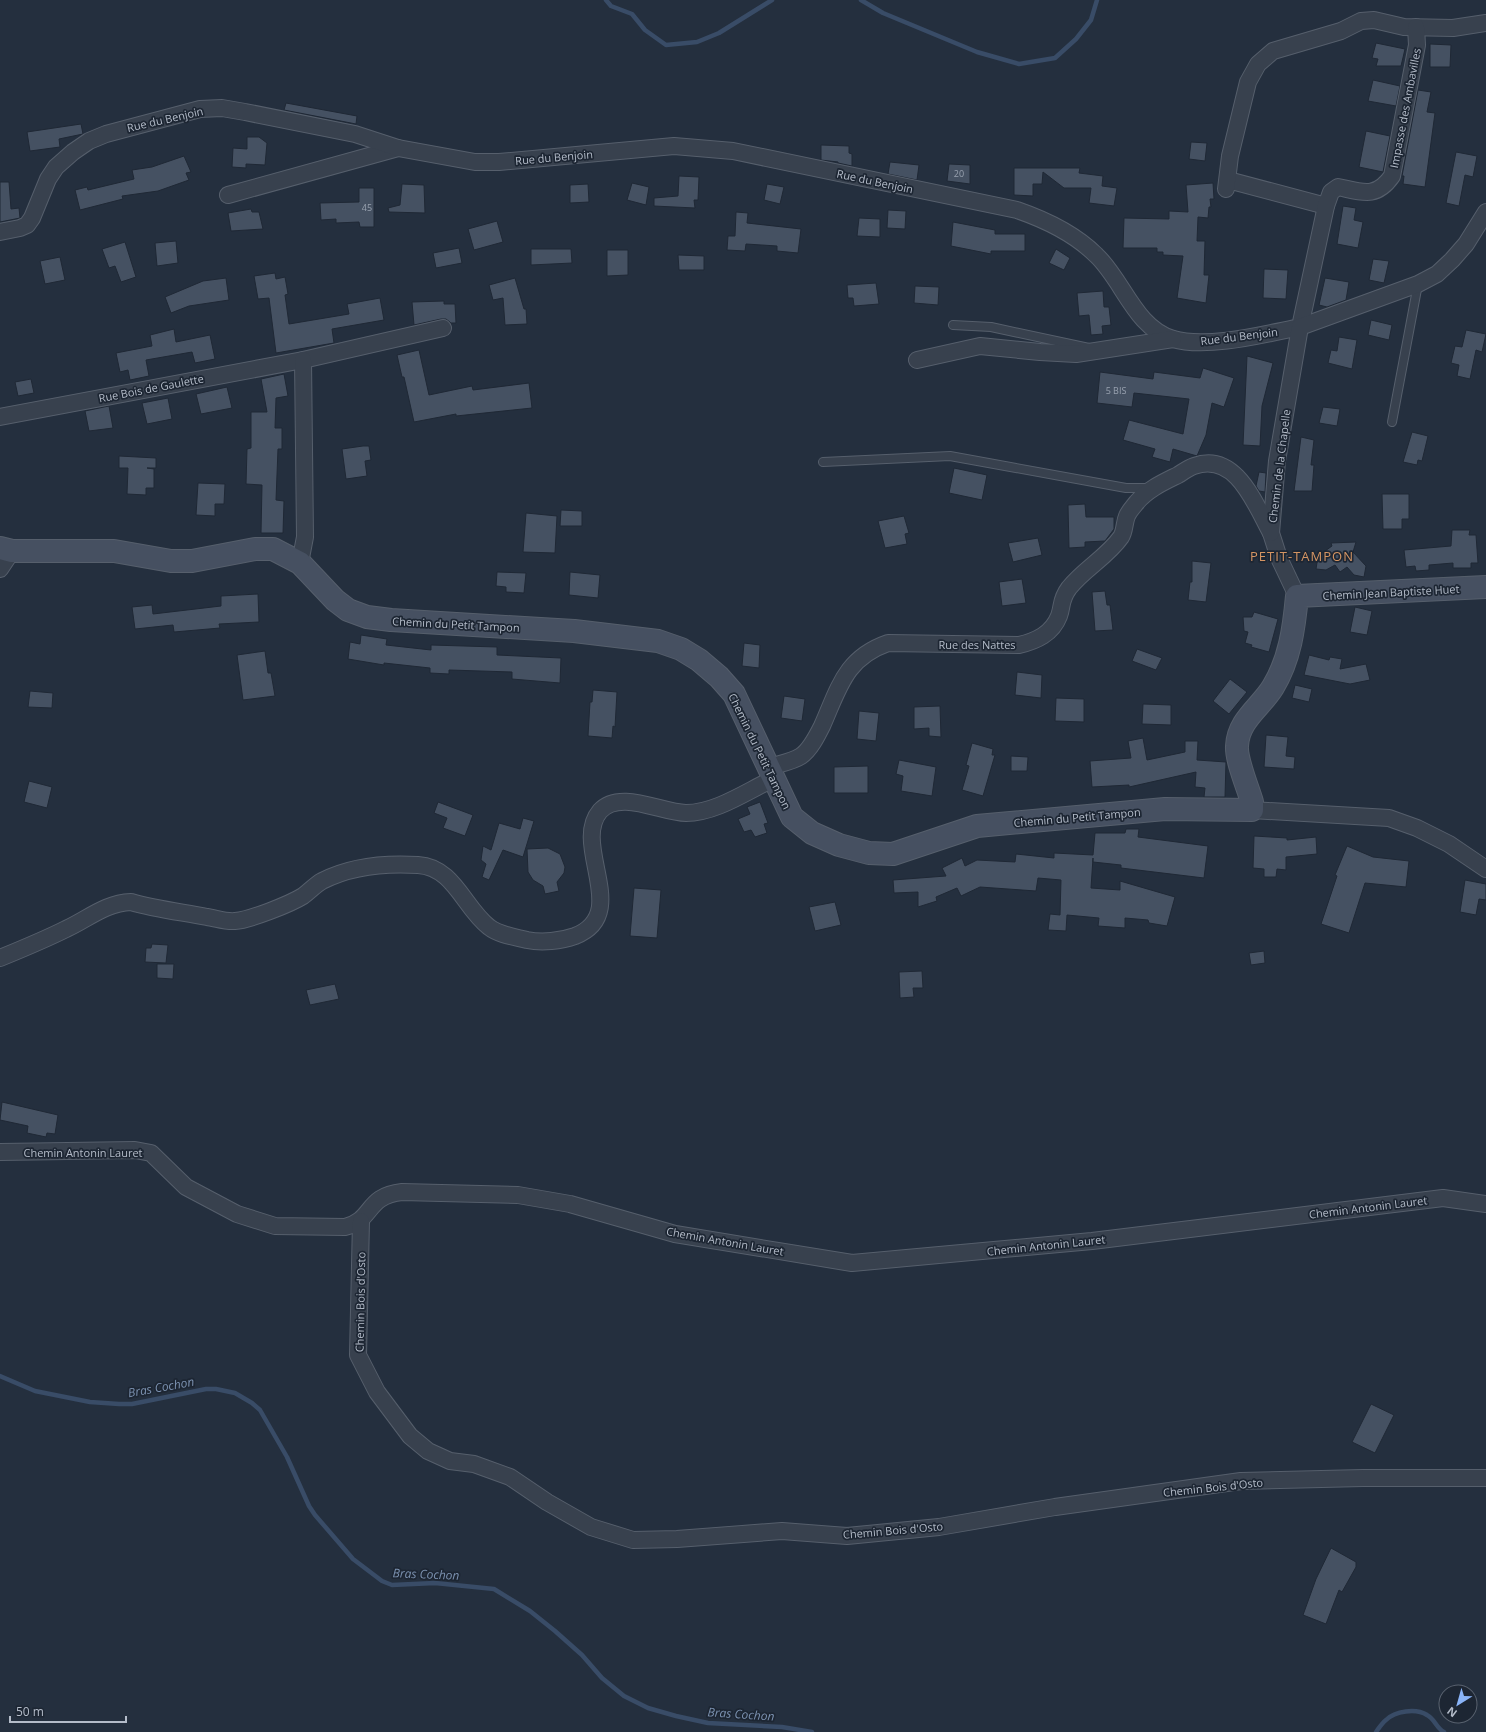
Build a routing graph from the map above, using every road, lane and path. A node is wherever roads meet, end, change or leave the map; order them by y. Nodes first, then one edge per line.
1 (1486, 23) edge
2 (1416, 27) junction
3 (398, 148) junction
4 (228, 195) dead end
5 (1326, 206) junction
6 (1486, 212) edge
7 (0, 232) edge
8 (1418, 284) junction
9 (953, 325) dead end
10 (1300, 327) junction
11 (443, 328) dead end
12 (1173, 339) junction
13 (1096, 349) junction
14 (303, 360) junction
15 (917, 360) dead end
16 (0, 417) edge
17 (1392, 422) dead end
18 (823, 462) dead end
19 (1153, 488) junction
20 (1271, 533) junction
21 (6, 549) edge
22 (300, 563) junction
23 (0, 569) edge
24 (1486, 588) edge
25 (1297, 596) junction
26 (771, 773) junction
27 (1252, 810) junction
28 (1486, 869) edge
29 (0, 958) edge
30 (0, 1152) edge
31 (1486, 1204) edge
32 (361, 1221) junction
33 (1486, 1478) edge

1 - 2 street
2 - 5 street, Impasse des Ambavilles
2 - 5 street
3 - 4 street, Rue du Benjoin
3 - 7 street, Rue du Benjoin
3 - 12 street, Rue du Benjoin
5 - 10 street, Impasse des Ambavilles
6 - 8 street
8 - 10 street
8 - 17 lane
9 - 13 lane
10 - 12 street, Rue du Benjoin
10 - 20 street, Chemin de la Chapelle
11 - 14 street, Rue Bois de Gaulette
12 - 13 street
13 - 15 street
14 - 16 street, Rue Bois de Gaulette
14 - 22 street
18 - 19 lane
19 - 20 street, Rue des Nattes
19 - 26 street, Rue des Nattes
20 - 25 street, Chemin de la Chapelle
21 - 22 street, Chemin du Petit Tampon
21 - 23 street
22 - 26 street, Chemin du Petit Tampon
24 - 25 street, Chemin Jean Baptiste Huet
25 - 27 street
26 - 27 street, Chemin du Petit Tampon
26 - 29 street, Rue des Nattes
27 - 28 street, Chemin du Petit Tampon
30 - 32 street, Chemin Antonin Lauret
31 - 32 street, Chemin Antonin Lauret
32 - 33 street, Chemin Bois d'Osto

